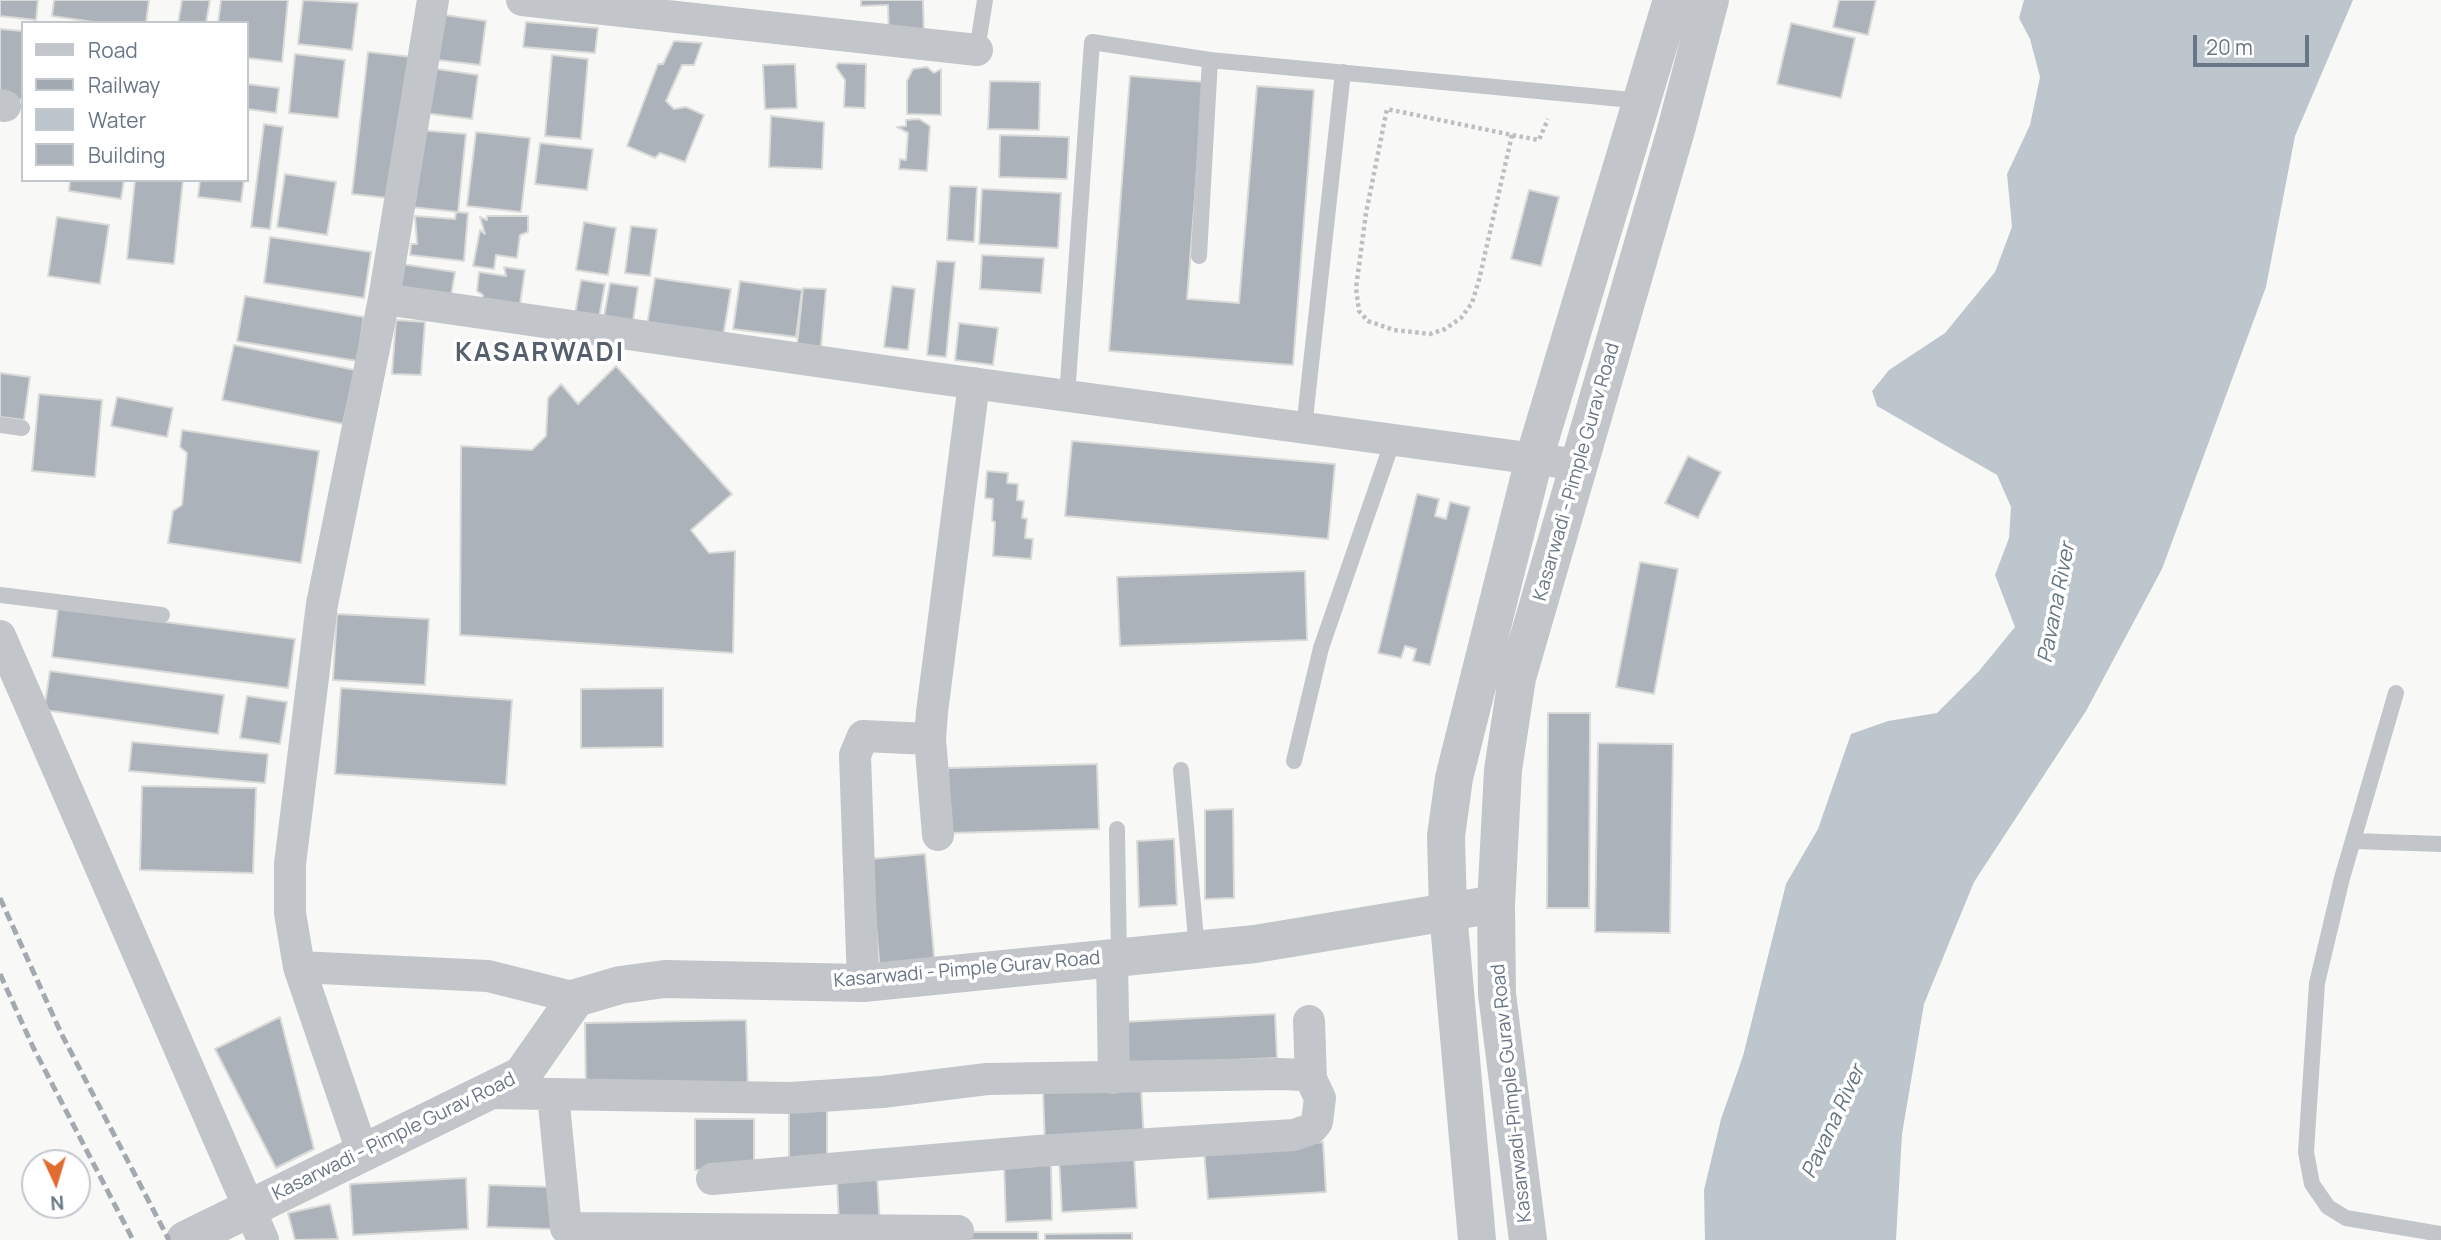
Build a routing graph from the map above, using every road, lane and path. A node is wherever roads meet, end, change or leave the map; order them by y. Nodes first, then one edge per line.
1 (433, 0) edge
2 (522, 0) edge
3 (985, 0) edge
4 (1672, 0) edge
5 (1710, 0) edge
6 (977, 50) joint
7 (1210, 60) junction
8 (1343, 72) junction
9 (1560, 93) junction
10 (1643, 101) junction
11 (1512, 135) junction
12 (1199, 256) dead end
13 (384, 299) junction
14 (974, 383) junction
15 (1067, 396) junction
16 (0, 425) edge
17 (22, 428) dead end
18 (1304, 428) junction
19 (1394, 440) junction
20 (1534, 459) junction
21 (1580, 465) junction
22 (0, 595) edge
23 (162, 615) dead end
24 (0, 636) edge
25 (2396, 693) dead end
26 (930, 739) junction
27 (1294, 761) dead end
28 (1181, 770) dead end
29 (1118, 829) dead end
30 (938, 835) dead end
31 (2354, 841) junction
32 (2441, 844) edge
33 (1496, 904) junction
34 (1448, 912) junction
35 (1197, 950) junction
36 (1115, 958) junction
37 (299, 967) junction
38 (863, 983) junction
39 (576, 998) junction
40 (1309, 1021) dead end
41 (1114, 1078) junction
42 (1311, 1079) junction
43 (490, 1093) junction
44 (553, 1094) junction
45 (363, 1154) junction
46 (712, 1179) dead end
47 (255, 1224) edge
48 (958, 1231) dead end
49 (2441, 1234) edge
50 (185, 1240) edge
51 (1477, 1240) edge
52 (1528, 1240) edge

1 - 13 street
2 - 6 street
3 - 6 lane
4 - 10 street
5 - 21 street, Kasarwadi - Pimple Gurav Road
7 - 8 lane
7 - 12 lane
7 - 15 lane
8 - 9 lane
8 - 18 lane
9 - 10 lane
9 - 11 path
10 - 20 street
11 - 11 path
13 - 14 street
13 - 37 street
14 - 15 street
14 - 26 street
15 - 18 street
16 - 17 lane
18 - 19 street
19 - 20 street
19 - 27 lane
20 - 21 street
20 - 34 street
21 - 33 street, Kasarwadi - Pimple Gurav Road
22 - 23 lane
24 - 47 street
25 - 31 lane
26 - 30 street
26 - 38 street
28 - 35 lane
29 - 36 lane
31 - 32 lane
31 - 49 lane
33 - 34 street, Kasarwadi - Pimple Gurav Road
33 - 52 street, Kasarwadi-Pimple Gurav Road
34 - 35 street, Kasarwadi - Pimple Gurav Road
34 - 51 street
35 - 36 street, Kasarwadi - Pimple Gurav Road
36 - 38 street, Kasarwadi - Pimple Gurav Road
36 - 41 street
37 - 39 street
37 - 45 street
38 - 39 street, Kasarwadi - Pimple Gurav Road
39 - 43 street, Kasarwadi - Pimple Gurav Road
40 - 42 street
41 - 42 street
41 - 44 street
42 - 46 street
43 - 44 street
43 - 45 street, Kasarwadi - Pimple Gurav Road
44 - 48 street
45 - 47 street, Kasarwadi - Pimple Gurav Road
47 - 50 street, Kasarwadi - Pimple Gurav Road

